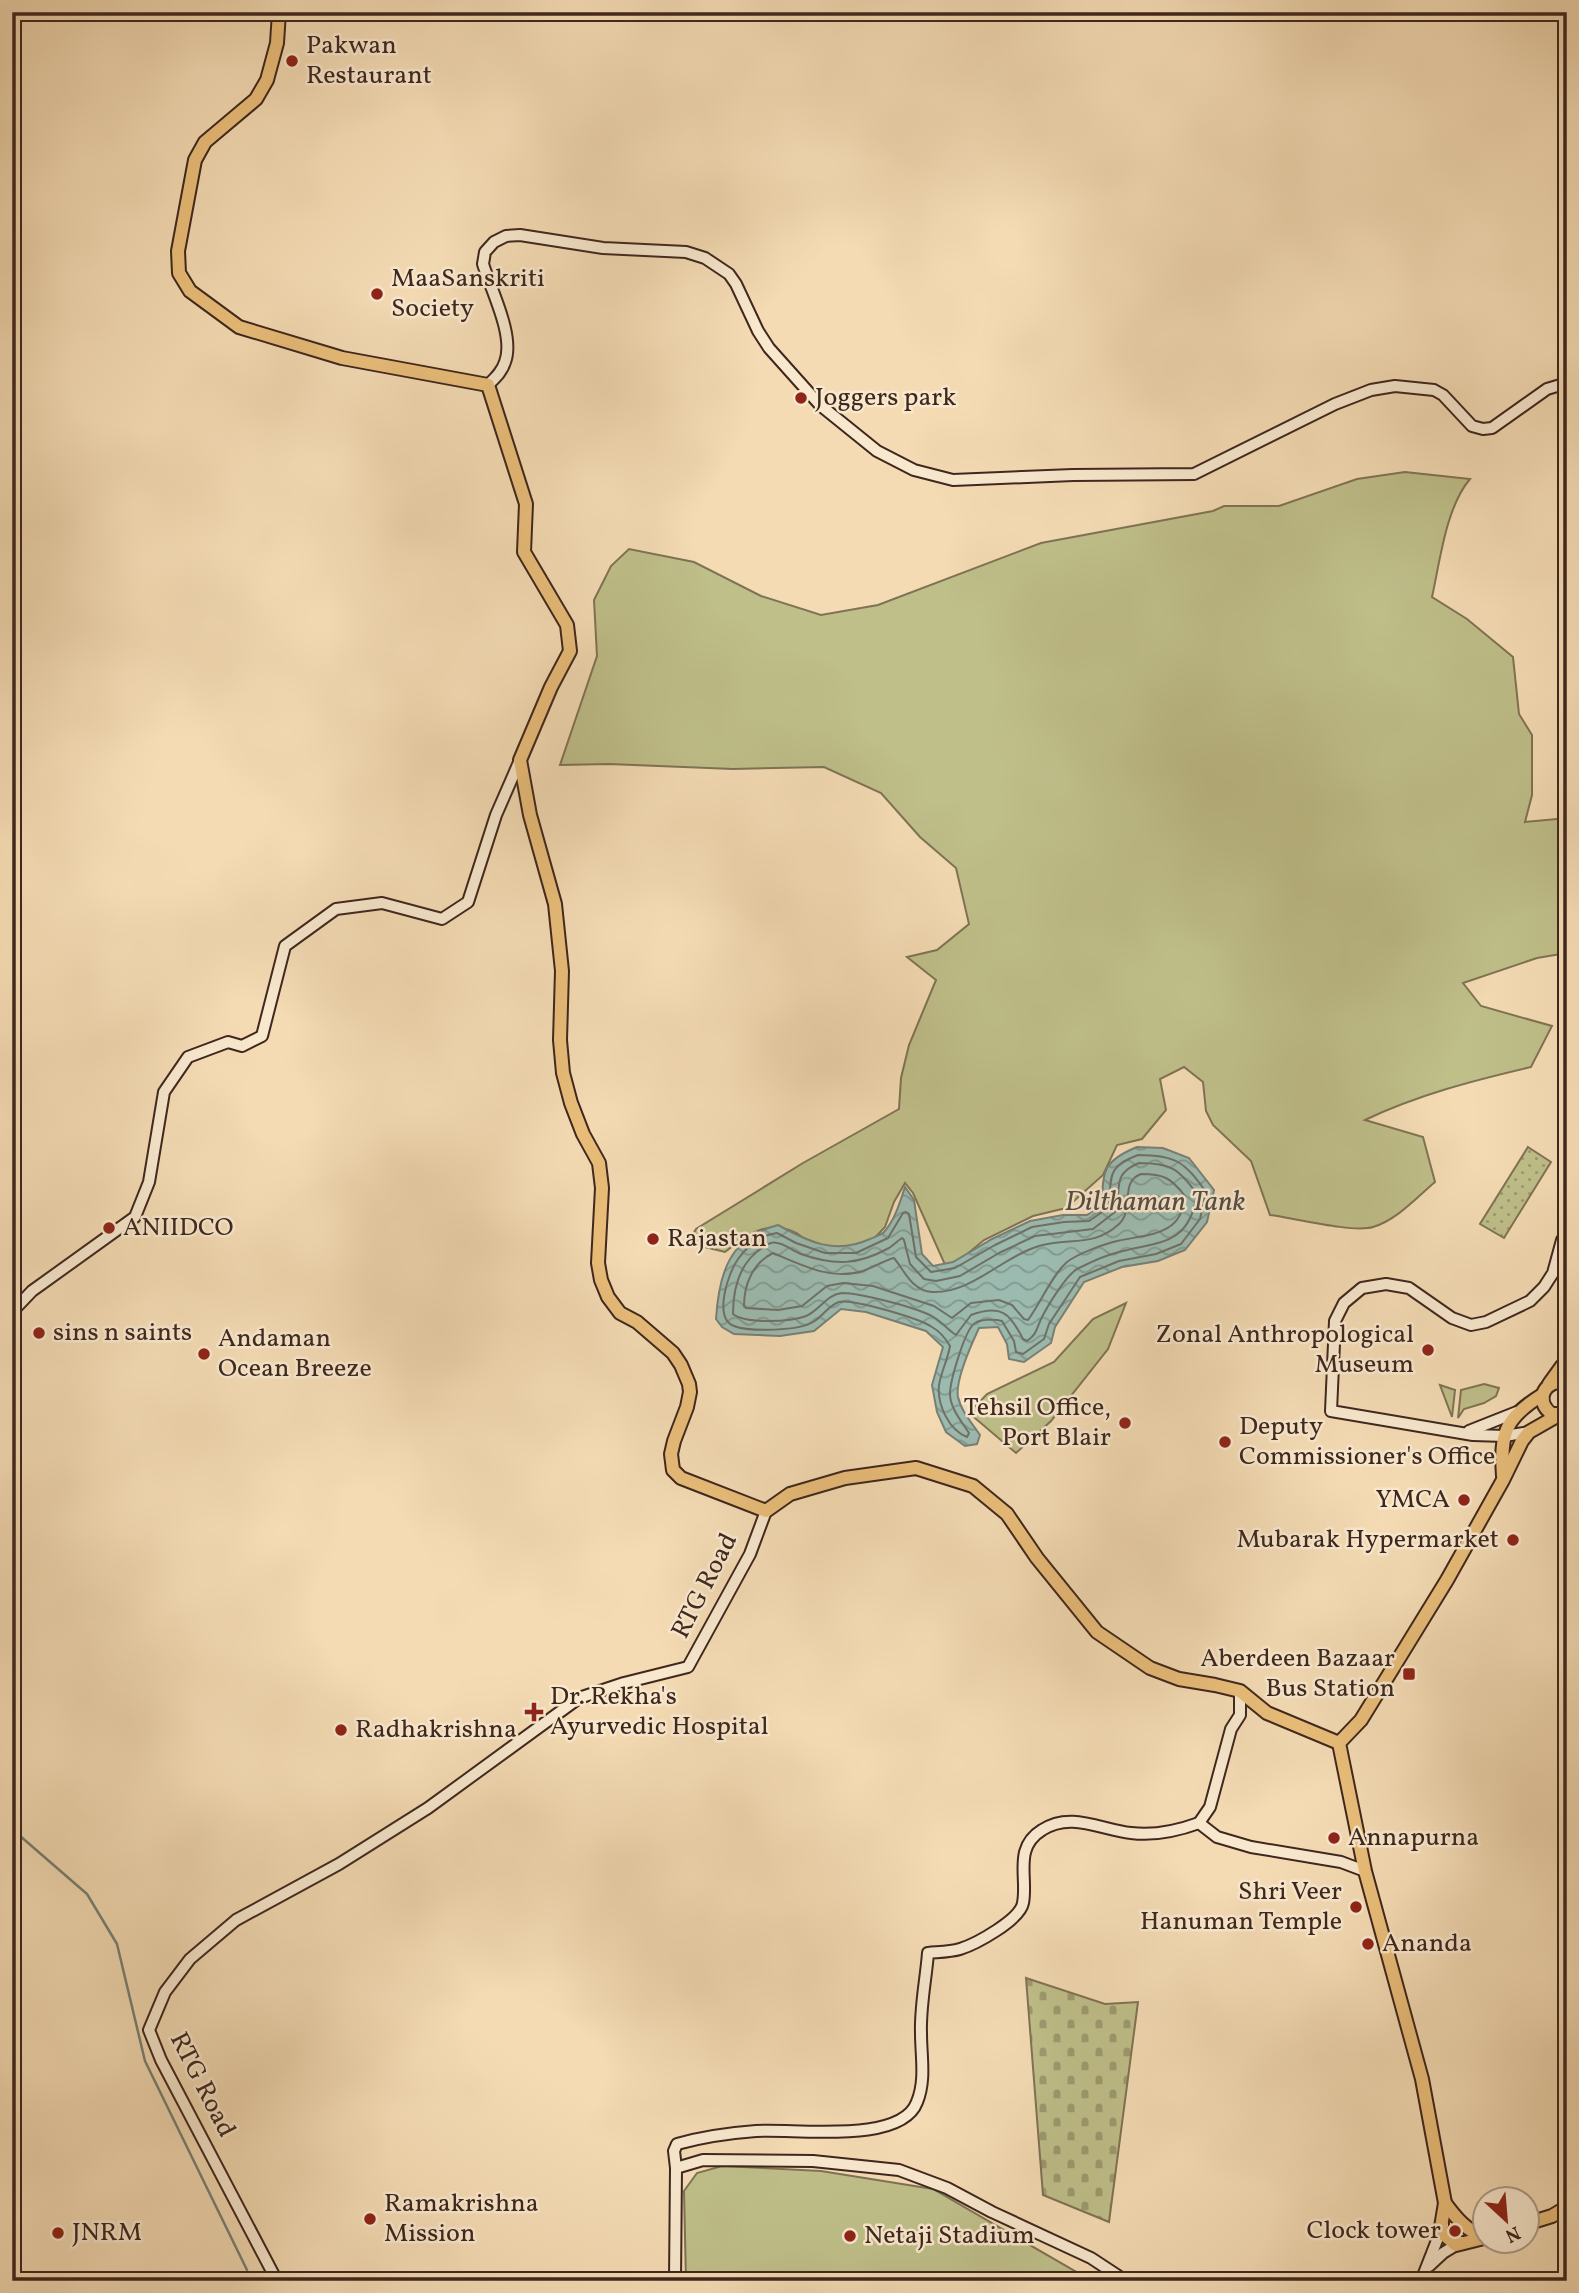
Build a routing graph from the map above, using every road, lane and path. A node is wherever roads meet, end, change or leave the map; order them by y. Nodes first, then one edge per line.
1 (279, 12) edge
2 (1567, 383) edge
3 (488, 385) junction
4 (520, 760) junction
5 (1567, 1234) edge
6 (12, 1311) edge
7 (1567, 1364) edge
8 (1567, 1383) edge
9 (1545, 1390) junction
10 (1517, 1412) junction
11 (1563, 1416) edge
12 (1529, 1432) junction
13 (1463, 1433) junction
14 (1505, 1436) junction
15 (1503, 1480) junction
16 (766, 1511) junction
17 (1240, 1691) junction
18 (1339, 1743) junction
19 (1199, 1823) junction
20 (1365, 1871) junction
21 (676, 2168) junction
22 (1445, 2203) junction
23 (1567, 2207) edge
24 (1540, 2220) edge
25 (1461, 2222) junction
26 (1441, 2227) junction
27 (1470, 2230) edge
28 (1470, 2242) edge
29 (1456, 2245) junction
30 (1427, 2268) junction
31 (277, 2281) edge
32 (675, 2281) edge
33 (1126, 2281) edge
34 (1421, 2281) edge

1 - 3 main road
2 - 3 main road
3 - 4 main road
4 - 6 main road
4 - 16 main road
5 - 13 main road
7 - 9 main road
8 - 9 main road
9 - 10 main road
9 - 11 main road
10 - 12 main road
10 - 13 main road
10 - 14 main road
11 - 12 main road
12 - 14 main road
12 - 15 main road
13 - 14 main road
14 - 15 main road
15 - 18 main road
16 - 17 main road, RTG Road
16 - 31 main road, RTG Road
17 - 18 main road, RTG Road
17 - 19 main road
18 - 20 main road
19 - 20 main road
19 - 21 main road
20 - 22 main road
21 - 32 main road
21 - 33 main road
22 - 25 main road
22 - 26 main road
23 - 24 main road
25 - 26 main road
25 - 27 main road
25 - 29 main road
26 - 29 main road
26 - 30 main road
28 - 29 main road
29 - 30 main road
30 - 34 main road

